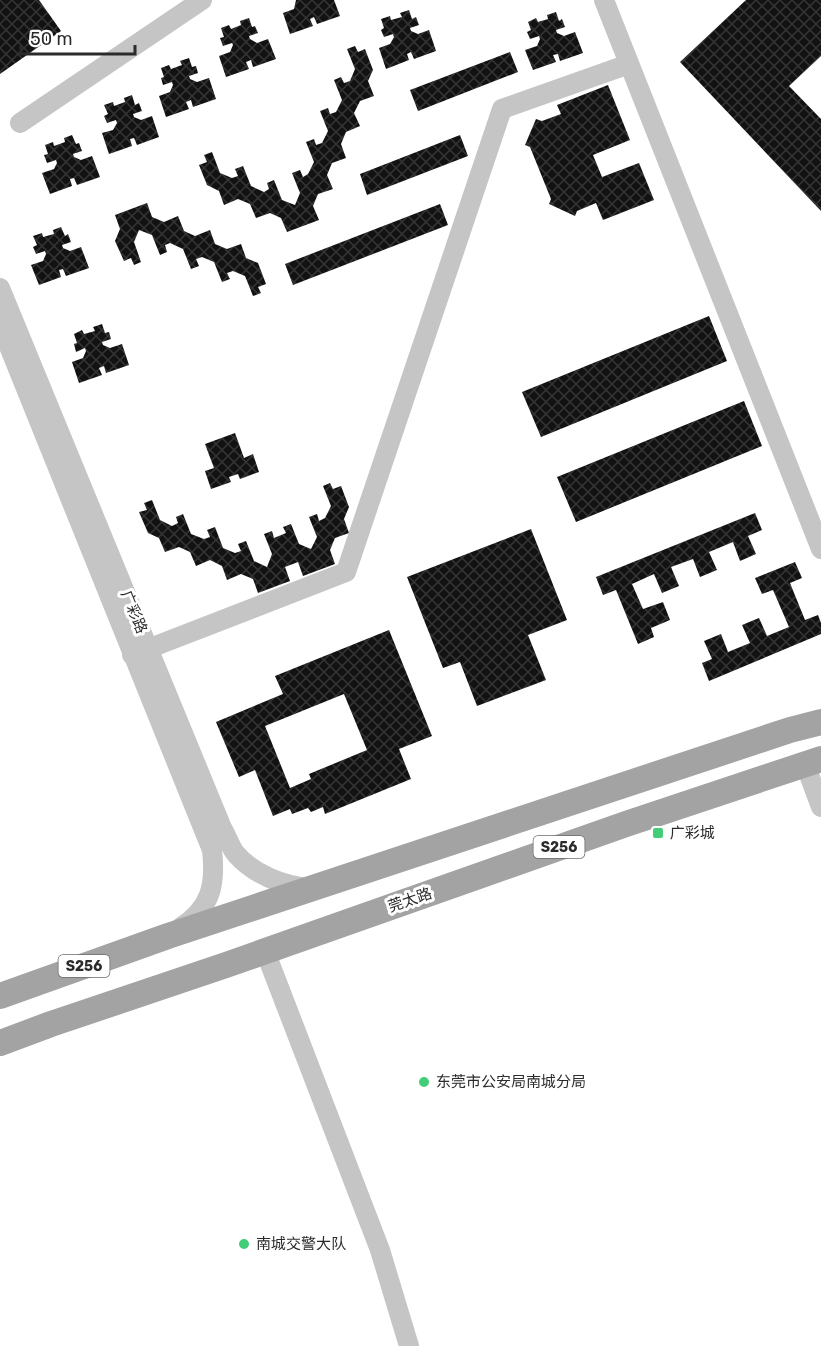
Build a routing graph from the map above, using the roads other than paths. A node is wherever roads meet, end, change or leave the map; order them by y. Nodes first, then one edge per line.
1 (202, 0) edge
2 (604, 0) edge
3 (629, 64) junction
4 (20, 123) dead end
5 (0, 288) edge
6 (0, 324) edge
7 (821, 549) edge
8 (140, 652) junction
9 (821, 706) edge
10 (821, 722) edge
11 (790, 730) junction
12 (813, 761) edge
13 (821, 807) edge
14 (315, 888) junction
15 (168, 936) junction
16 (265, 951) junction
17 (0, 996) edge
18 (0, 1043) edge
19 (409, 1346) edge

1 - 4 street
2 - 3 street
3 - 7 street
3 - 8 street
5 - 8 street, 广彩路
6 - 8 street, 广彩路
8 - 14 street, 广彩路
8 - 15 street, 广彩路
9 - 11 main road
10 - 11 main road, S256
11 - 14 main road, S256
12 - 13 street
12 - 16 main road, 莞太路 / S256
14 - 15 main road, S256
15 - 17 main road, S256
16 - 18 main road, 莞太路 / S256
16 - 19 street

